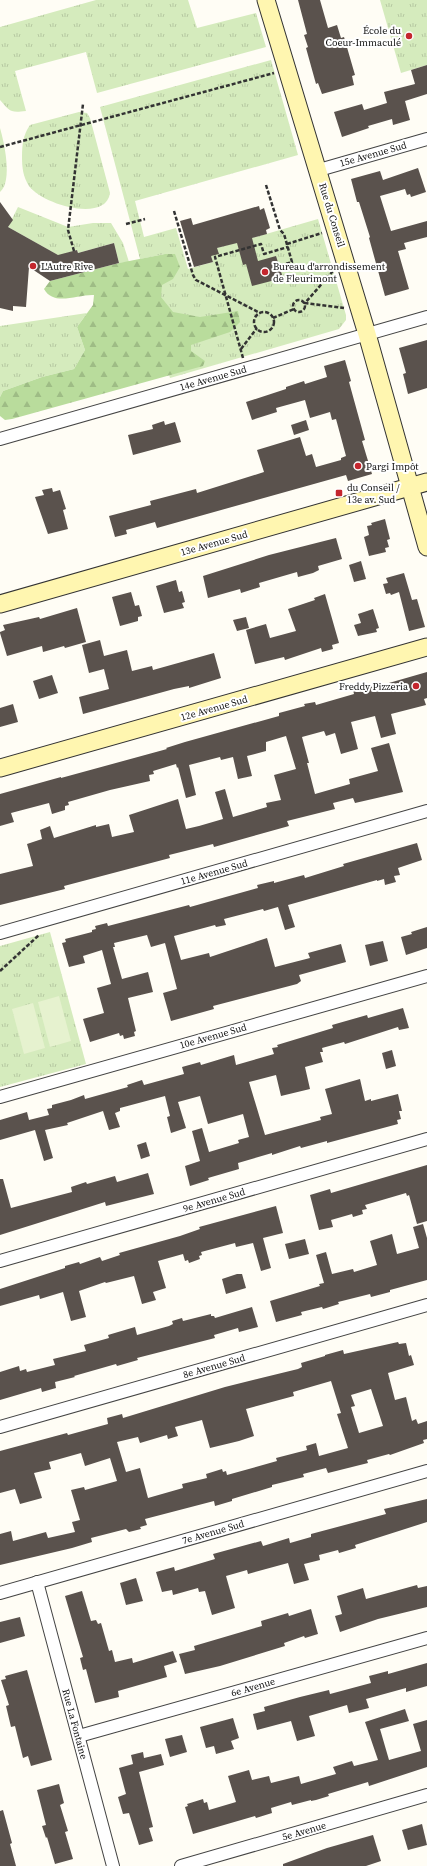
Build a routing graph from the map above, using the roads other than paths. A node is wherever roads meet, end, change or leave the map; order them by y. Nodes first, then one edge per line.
1 (266, 0) edge
2 (427, 139) edge
3 (319, 170) junction
4 (427, 317) edge
5 (367, 334) junction
6 (0, 439) edge
7 (427, 482) edge
8 (410, 487) junction
9 (427, 547) edge
10 (0, 604) edge
11 (427, 647) edge
12 (0, 768) edge
13 (427, 811) edge
14 (0, 933) edge
15 (427, 976) edge
16 (0, 1097) edge
17 (427, 1138) edge
18 (0, 1261) edge
19 (427, 1305) edge
20 (0, 1427) edge
21 (427, 1472) edge
22 (37, 1582) junction
23 (0, 1593) edge
24 (427, 1638) edge
25 (79, 1736) junction
26 (427, 1795) edge
27 (113, 1866) edge
28 (180, 1866) edge

1 - 3 main road, Rue du Conseil
2 - 3 street, 15e Avenue Sud
3 - 5 main road, Rue du Conseil
4 - 5 street, 14e Avenue Sud
5 - 6 street, 14e Avenue Sud
5 - 8 main road, Rue du Conseil
7 - 8 main road, 13e Avenue Sud
8 - 9 main road, Rue du Conseil
8 - 10 main road, 13e Avenue Sud
11 - 12 main road, 12e Avenue Sud
13 - 14 street, 11e Avenue Sud
15 - 16 street, 10e Avenue Sud
17 - 18 street, 9e Avenue Sud
19 - 20 street, 8e Avenue Sud
21 - 22 street, 7e Avenue Sud
22 - 23 street, 7e Avenue Sud
22 - 25 street, Rue La Fontaine
24 - 25 street, 6e Avenue
25 - 27 street, Rue La Fontaine
26 - 28 street, 5e Avenue

